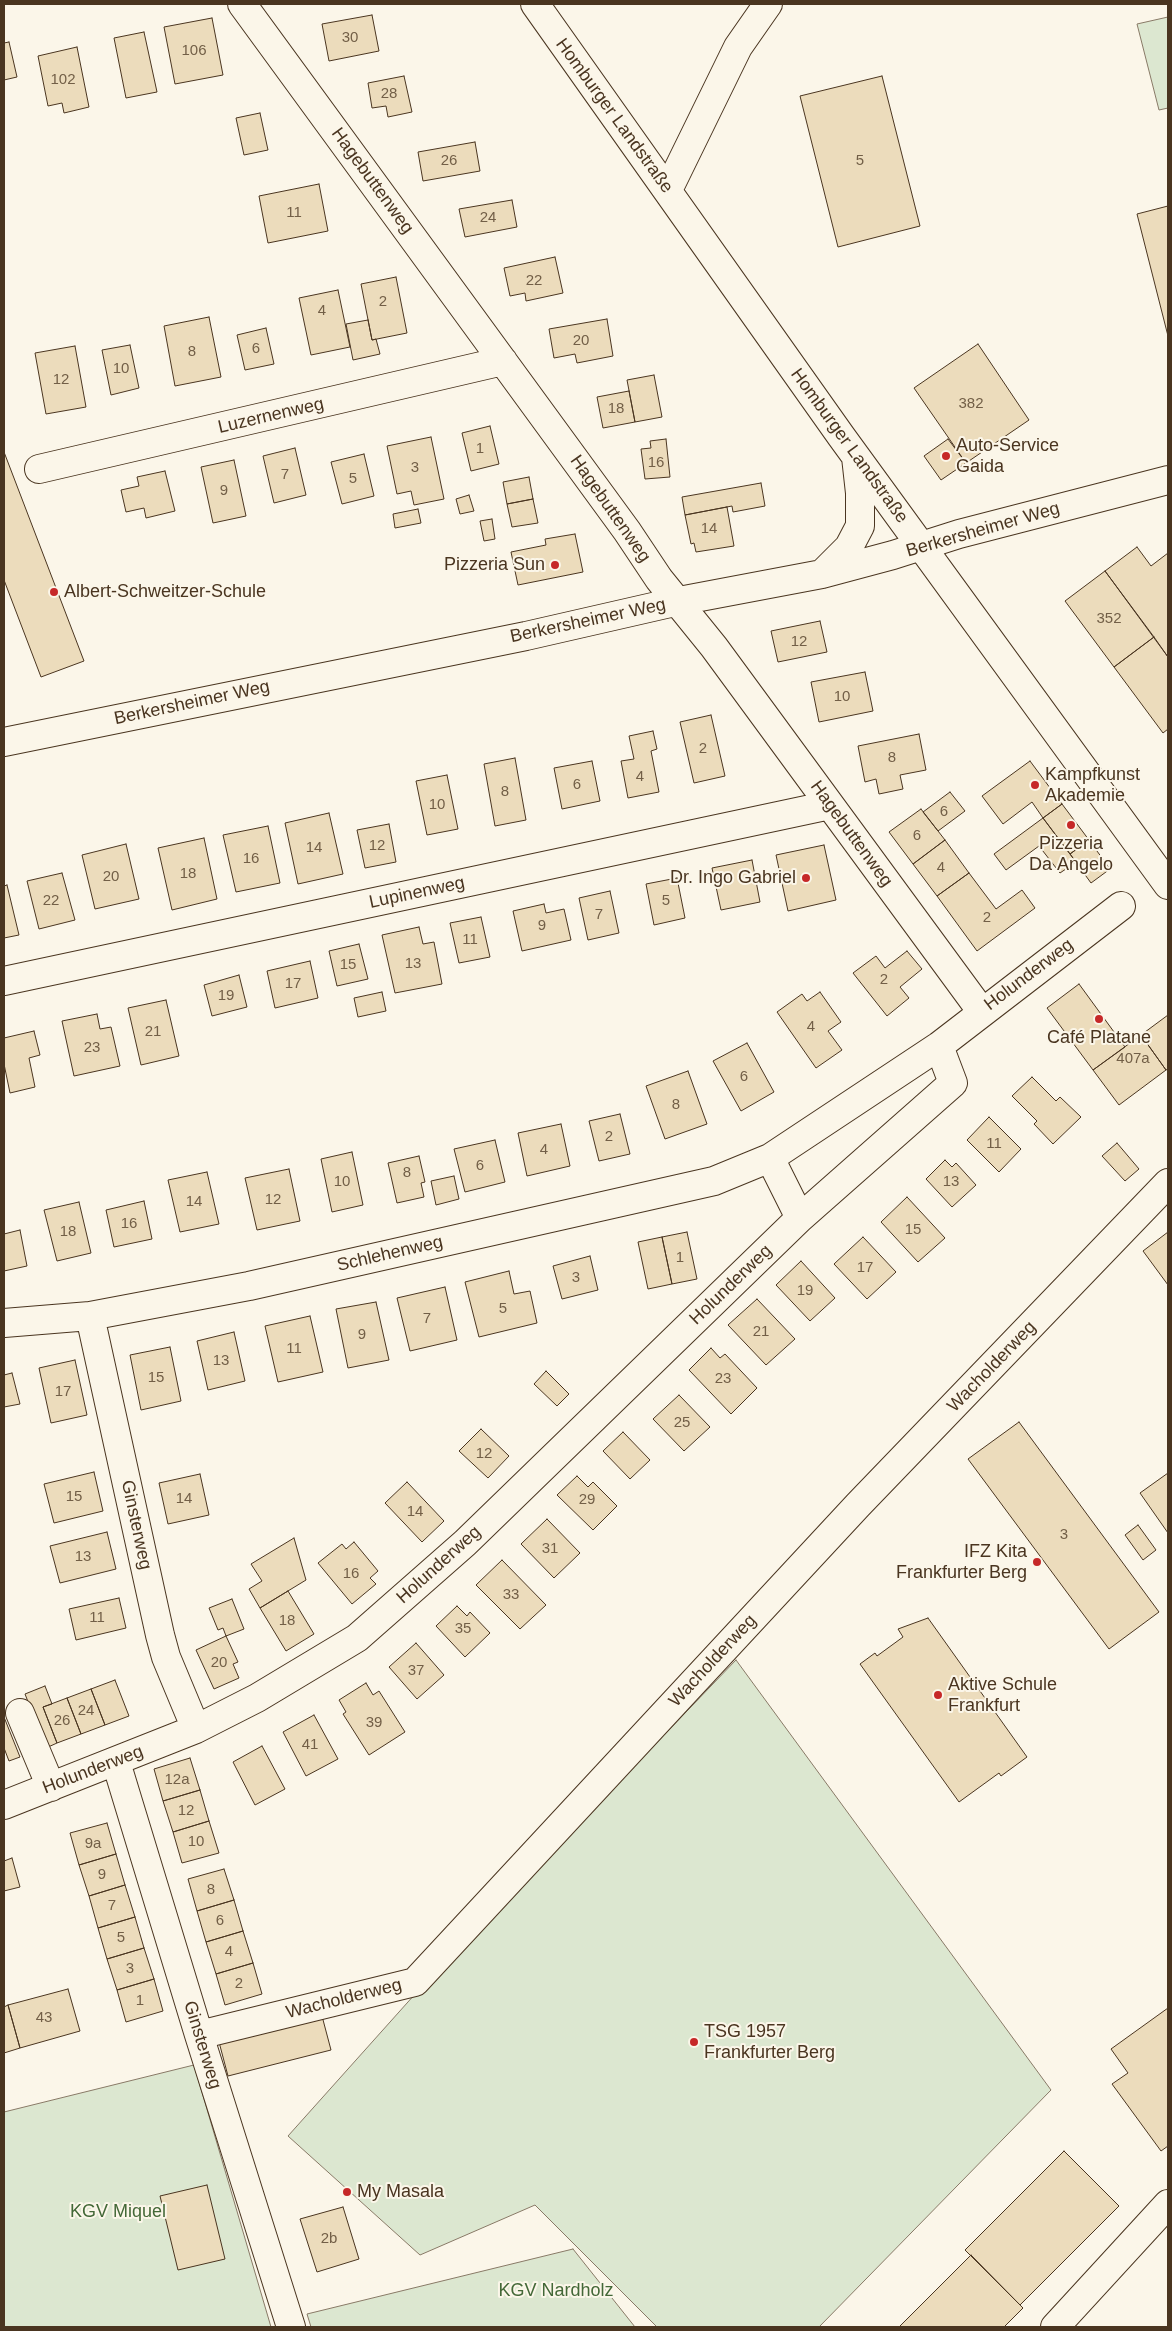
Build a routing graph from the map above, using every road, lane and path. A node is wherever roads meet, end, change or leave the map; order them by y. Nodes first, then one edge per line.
1 (242, 4) edge
2 (535, 4) edge
3 (768, 4) edge
4 (668, 190) junction
5 (503, 361) junction
6 (856, 457) junction
7 (38, 469) dead end
8 (1168, 480) edge
9 (922, 546) junction
10 (822, 574) junction
11 (679, 601) junction
12 (4, 742) edge
13 (830, 806) junction
14 (1168, 885) edge
15 (1121, 906) dead end
16 (4, 981) edge
17 (982, 1012) junction
18 (939, 1046) junction
19 (770, 1158) junction
20 (1168, 1184) edge
21 (800, 1218) junction
22 (90, 1316) junction
23 (4, 1324) edge
24 (20, 1713) dead end
25 (196, 1729) junction
26 (116, 1762) junction
27 (51, 1787) junction
28 (4, 1805) edge
29 (199, 2035) junction
30 (1167, 2209) edge
31 (291, 2327) edge
32 (1055, 2327) edge

1 - 5 street, Hagebuttenweg
2 - 4 street, Homburger Landstraße
3 - 4 street
4 - 6 street, Homburger Landstraße
5 - 7 street, Luzernenweg
5 - 11 street, Hagebuttenweg
6 - 9 street, Homburger Landstraße
6 - 10 street
8 - 9 street, Berkersheimer Weg
9 - 10 street, Berkersheimer Weg
9 - 14 street, Homburger Landstraße
10 - 11 street, Berkersheimer Weg
11 - 12 street, Berkersheimer Weg
11 - 13 street, Hagebuttenweg
13 - 16 street, Lupinenweg
13 - 17 street, Hagebuttenweg
15 - 17 street, Holunderweg
17 - 18 street, Holunderweg
18 - 19 street, Holunderweg
18 - 21 street, Holunderweg
19 - 21 street
19 - 22 street, Schlehenweg
20 - 29 street, Wacholderweg
21 - 25 street, Holunderweg
22 - 23 street, Schlehenweg
22 - 25 street, Ginsterweg
24 - 27 street
25 - 26 street, Holunderweg
26 - 27 street, Holunderweg
26 - 29 street, Ginsterweg
27 - 28 street, Holunderweg
29 - 31 street, Ginsterweg
30 - 32 street

